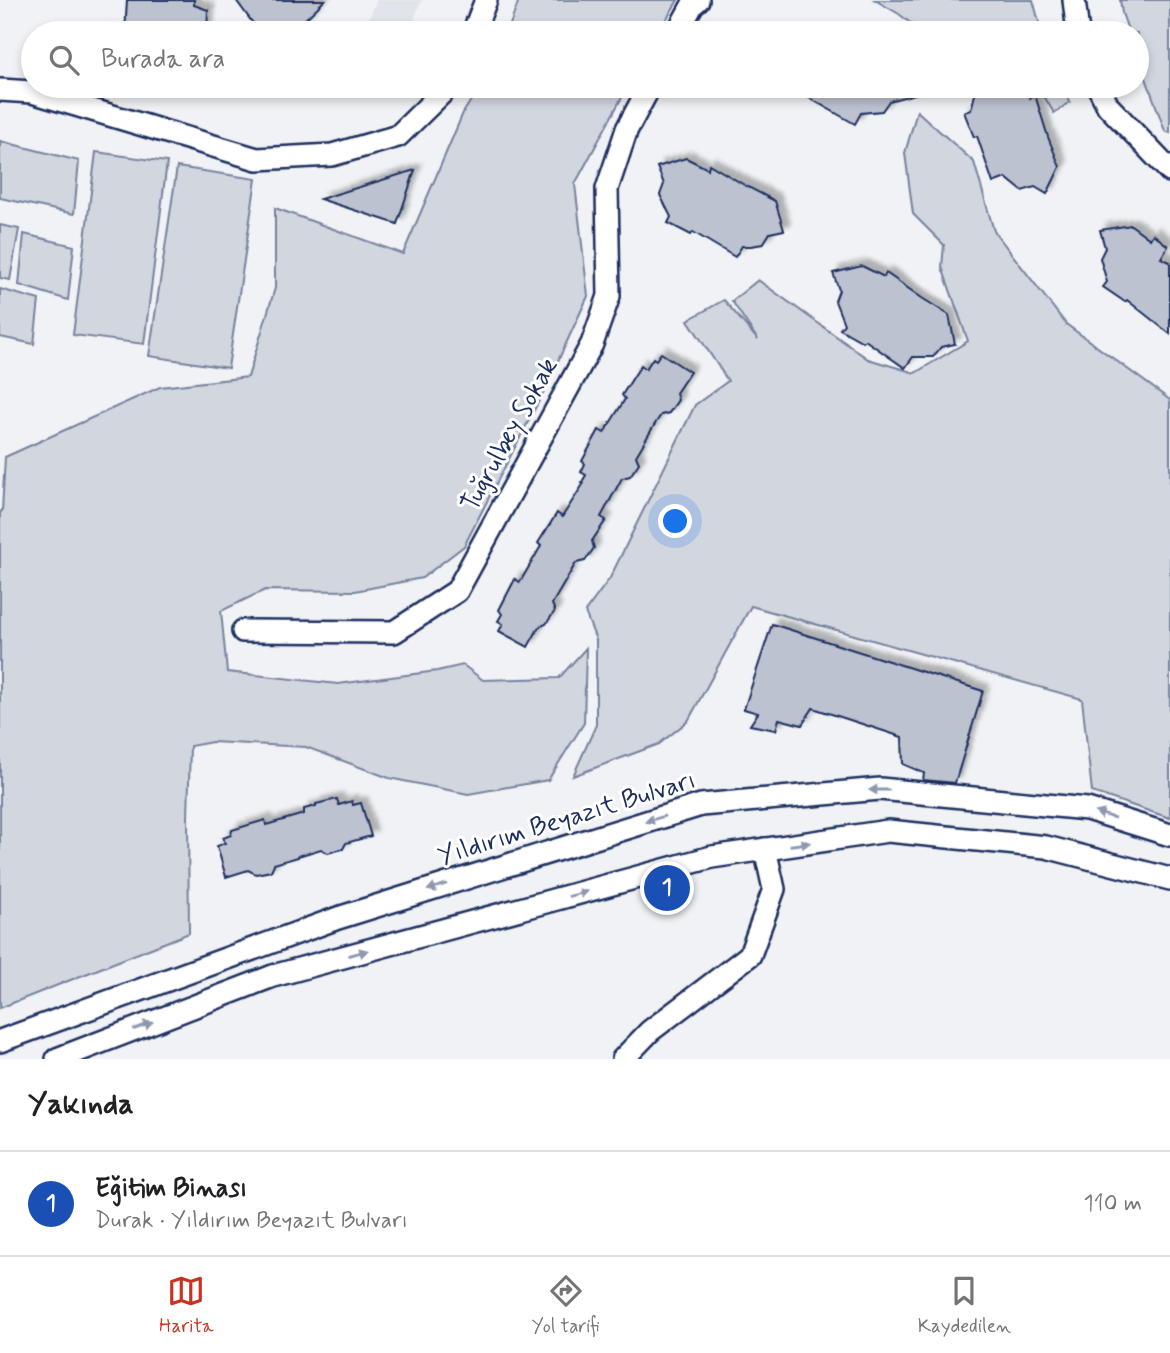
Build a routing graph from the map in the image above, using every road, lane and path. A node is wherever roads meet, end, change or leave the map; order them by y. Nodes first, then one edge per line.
1 (486, 0) edge
2 (698, 0) edge
3 (1074, 0) edge
4 (478, 21) edge
5 (684, 21) edge
6 (1077, 21) edge
7 (0, 90) edge
8 (21, 91) edge
9 (52, 98) edge
10 (437, 98) edge
11 (644, 98) edge
12 (1104, 98) edge
13 (1170, 171) edge
14 (243, 631) dead end
15 (1170, 835) edge
16 (765, 849) junction
17 (1170, 879) edge
18 (0, 1041) edge
19 (57, 1059) edge
20 (623, 1059) edge

1 - 4 street
2 - 5 street
3 - 6 street
7 - 8 street
9 - 10 street
11 - 14 street, Tuğrulbey Sokak
12 - 13 street
15 -> 18 street, Yıldırım Beyazıt Bulvarı
16 -> 17 street
19 -> 16 street
16 - 20 street

